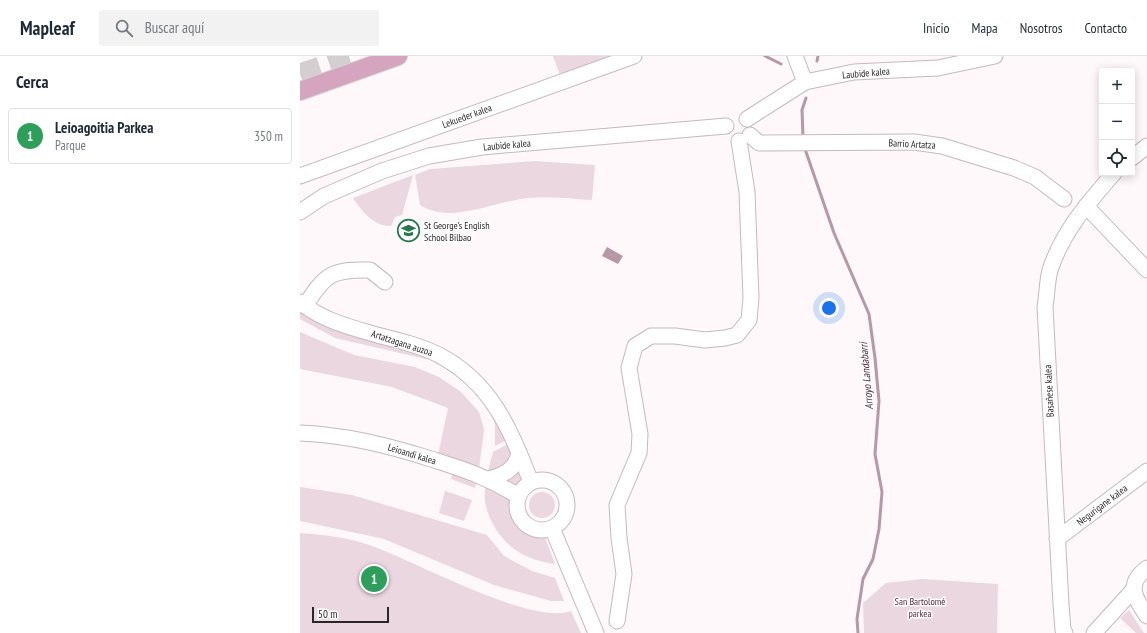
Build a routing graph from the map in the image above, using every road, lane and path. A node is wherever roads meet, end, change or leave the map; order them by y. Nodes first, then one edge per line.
1 (398, 56) edge
2 (634, 56) edge
3 (795, 56) edge
4 (995, 56) edge
5 (805, 82) junction
6 (300, 90) edge
7 (748, 119) junction
8 (726, 126) junction
9 (745, 138) junction
10 (1147, 146) edge
11 (1135, 156) edge
12 (300, 176) edge
13 (1111, 176) edge
14 (1064, 199) dead end
15 (1086, 206) junction
16 (300, 212) edge
17 (1147, 270) edge
18 (385, 282) dead end
19 (302, 304) edge
20 (300, 433) edge
21 (519, 453) junction
22 (1147, 471) edge
23 (489, 479) junction
24 (531, 482) junction
25 (518, 496) junction
26 (552, 528) junction
27 (1057, 539) junction
28 (1147, 568) edge
29 (1134, 589) junction
30 (1147, 616) edge
31 (617, 621) dead end
32 (1064, 631) edge
33 (596, 633) edge
34 (1094, 633) edge

1 - 6 main road
2 - 12 street, Lekueder kalea
3 - 5 street
4 - 5 street, Laubide kalea
5 - 7 street, Laubide kalea
7 - 8 street
7 - 9 street
8 - 9 street
8 - 16 street, Laubide kalea
9 - 14 street, Barrio Artatza
9 - 31 street
10 - 11 street
13 - 15 street, Basañese kalea
15 - 17 street
15 - 27 street, Basañese kalea
18 - 19 street, Artatzagana auzoa
19 - 21 street, Artatzagana auzoa
20 - 23 street, Leioandi kalea
21 - 23 street
21 - 24 street, Artatzagana auzoa
22 - 27 street, Negurigane kalea
23 - 25 street, Leioandi kalea
24 - 25 street
24 - 26 street
25 - 26 street
26 - 33 street
27 - 32 street, Basañese kalea
28 - 29 street
29 - 30 street
29 - 34 street

